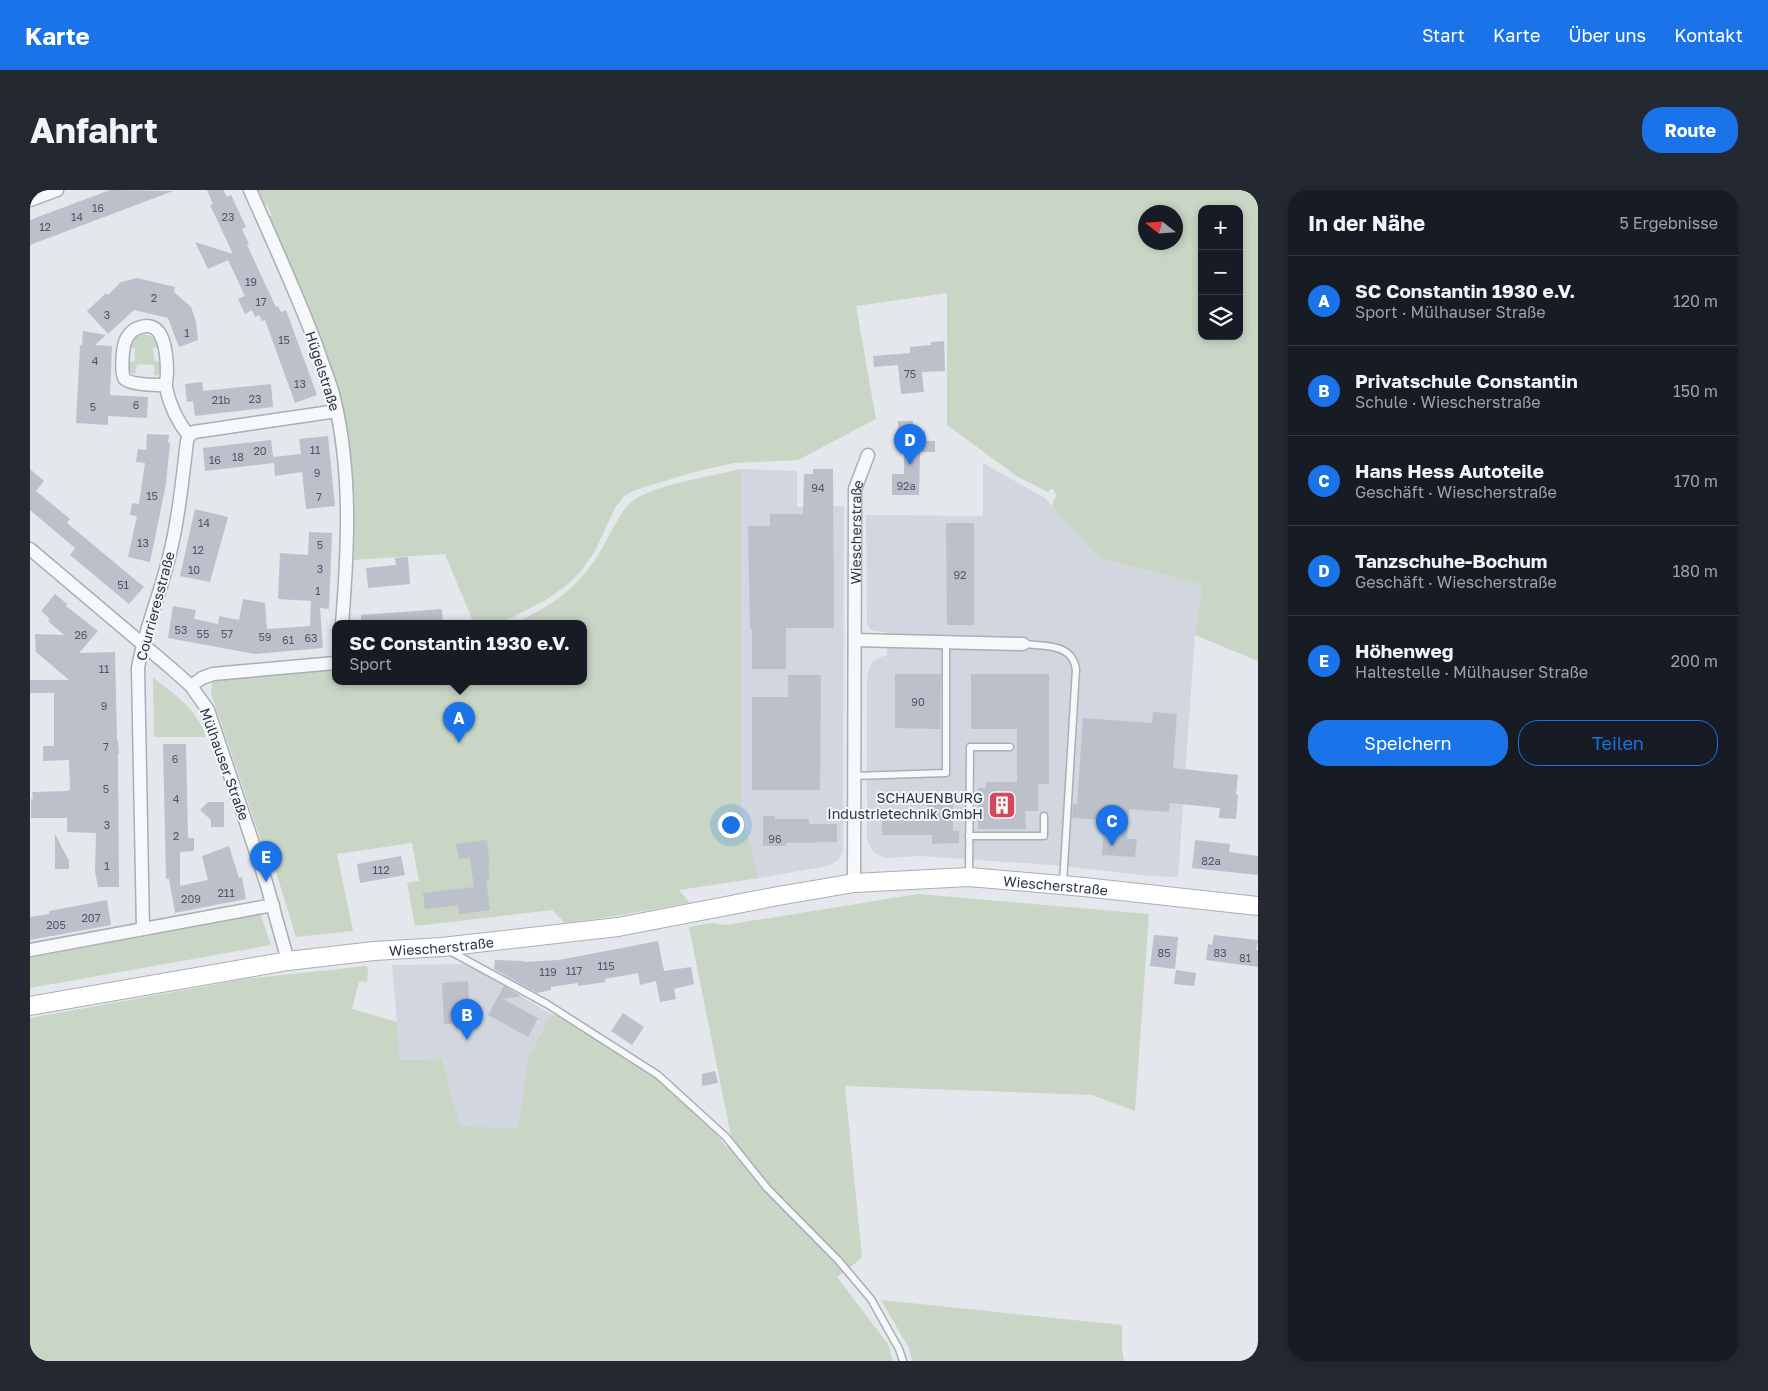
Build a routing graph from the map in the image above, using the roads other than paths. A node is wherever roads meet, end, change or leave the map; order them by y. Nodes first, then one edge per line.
1 (57, 190) edge
2 (250, 190) edge
3 (30, 200) edge
4 (166, 385) junction
5 (337, 411) junction
6 (189, 436) junction
7 (868, 455) dead end
8 (30, 549) edge
9 (342, 620) edge
10 (854, 640) junction
11 (946, 642) junction
12 (142, 644) junction
13 (1023, 644) joint
14 (332, 663) edge
15 (191, 686) junction
16 (1010, 748) dead end
17 (854, 776) junction
18 (1044, 816) dead end
19 (969, 836) junction
20 (969, 877) junction
21 (854, 883) junction
22 (1062, 885) junction
23 (273, 905) junction
24 (1258, 906) edge
25 (143, 928) junction
26 (442, 947) junction
27 (30, 950) edge
28 (288, 961) junction
29 (30, 1006) edge
30 (903, 1361) edge

1 - 3 street
2 - 5 street, Hügelstraße
4 - 4 street
4 - 6 street
5 - 6 street
5 - 9 street, Hügelstraße
6 - 12 street, Courrieresstraße
7 - 10 street, Wiescherstraße
8 - 12 street, Mülhauser Straße
10 - 11 street
10 - 17 street, Wiescherstraße
11 - 13 street
11 - 17 lane
12 - 15 street, Mülhauser Straße
12 - 25 street, Courrieresstraße
13 - 22 lane
14 - 15 street
15 - 23 street, Mülhauser Straße
16 - 19 lane
17 - 21 street, Wiescherstraße
18 - 19 lane
19 - 20 lane
20 - 21 main road, Wiescherstraße
20 - 22 main road, Wiescherstraße
21 - 26 main road, Wiescherstraße
22 - 24 main road, Wiescherstraße
23 - 25 street
23 - 28 street, Mülhauser Straße
25 - 27 street
26 - 28 main road, Wiescherstraße
26 - 30 lane
28 - 29 main road, Wiescherstraße

